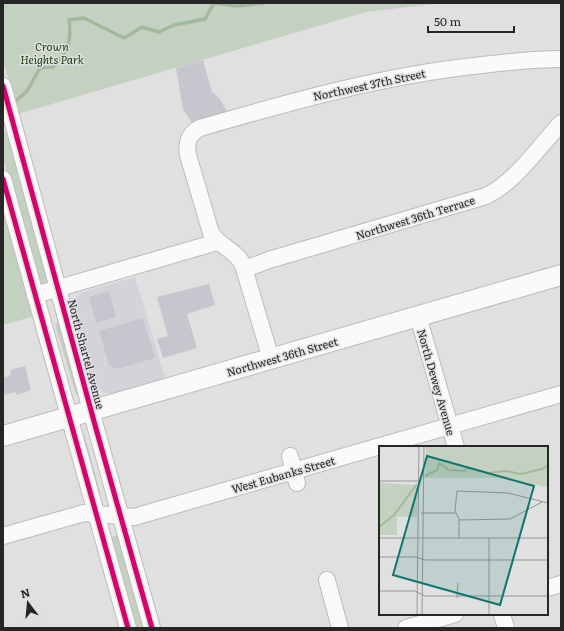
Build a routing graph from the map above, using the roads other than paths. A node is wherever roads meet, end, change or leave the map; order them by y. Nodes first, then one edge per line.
1 (561, 59) edge
2 (4, 89) edge
3 (561, 123) edge
4 (3, 179) edge
5 (217, 242) junction
6 (245, 269) junction
7 (561, 275) edge
8 (59, 289) junction
9 (35, 295) junction
10 (418, 316) junction
11 (271, 359) junction
12 (561, 394) edge
13 (91, 411) junction
14 (69, 417) junction
15 (450, 426) junction
16 (3, 436) edge
17 (379, 446) edge
18 (379, 446) edge
19 (456, 446) edge
20 (96, 514) junction
21 (121, 516) junction
22 (3, 536) edge
23 (327, 580) dead end
24 (561, 584) edge
25 (548, 588) edge
26 (452, 615) edge
27 (502, 615) edge
28 (128, 628) edge
29 (152, 628) edge
30 (340, 628) edge
31 (406, 628) edge
32 (506, 628) edge

1 - 5 street, Northwest 37th Street
2 - 8 street, North Shartel Avenue
3 - 6 street, Northwest 36th Terrace
4 - 9 street
5 - 6 street
5 - 8 street
6 - 11 street
7 - 10 main road, Northwest 36th Street
8 - 9 street
8 - 13 street, North Shartel Avenue
9 - 14 street
10 - 11 main road, Northwest 36th Street
10 - 15 street, North Dewey Avenue
11 - 13 main road, Northwest 36th Street
12 - 15 street, West Eubanks Street
13 - 14 main road, Northwest 36th Street
13 - 21 street, North Shartel Avenue
14 - 16 main road, Northwest 36th Street
14 - 20 street
15 - 17 street, West Eubanks Street
15 - 19 street, North Dewey Avenue
18 - 21 street, West Eubanks Street
20 - 21 street, West Eubanks Street
20 - 22 street, West Eubanks Street
20 - 28 street
21 - 29 street, North Shartel Avenue
23 - 30 street
24 - 25 street
26 - 31 street
27 - 32 street

